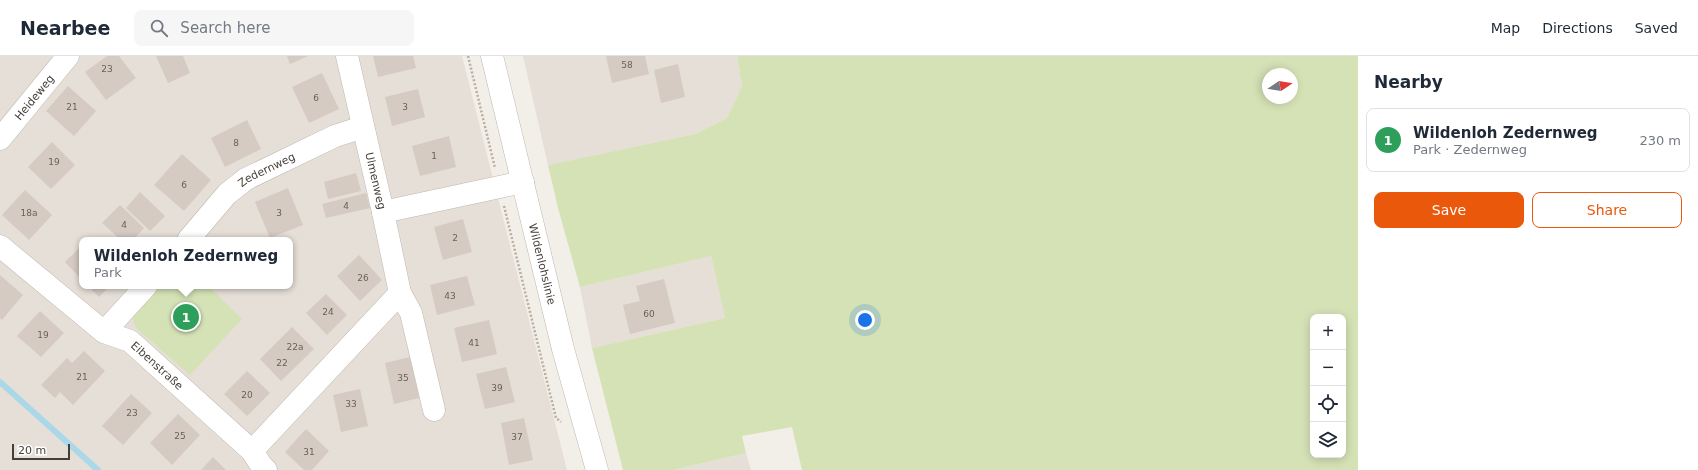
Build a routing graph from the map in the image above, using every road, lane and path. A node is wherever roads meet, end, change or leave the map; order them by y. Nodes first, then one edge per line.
1 (68, 56) edge
2 (347, 56) edge
3 (492, 56) edge
4 (363, 127) junction
5 (0, 139) edge
6 (523, 182) junction
7 (383, 212) junction
8 (191, 237) edge
9 (0, 246) edge
10 (143, 289) edge
11 (400, 293) junction
12 (104, 332) junction
13 (434, 410) dead end
14 (252, 451) junction
15 (266, 470) edge
16 (597, 470) edge

1 - 5 street, Heideweg
2 - 4 street, Ulmenweg
3 - 6 street, Wildenlohslinie
4 - 7 street, Ulmenweg
4 - 8 street, Zedernweg
6 - 7 street, Ulmenweg
6 - 16 street, Wildenlohslinie
7 - 11 street
9 - 12 street, Eibenstraße
10 - 12 street
11 - 13 street
11 - 14 street
12 - 14 street, Eibenstraße
14 - 15 street, Eibenstraße

